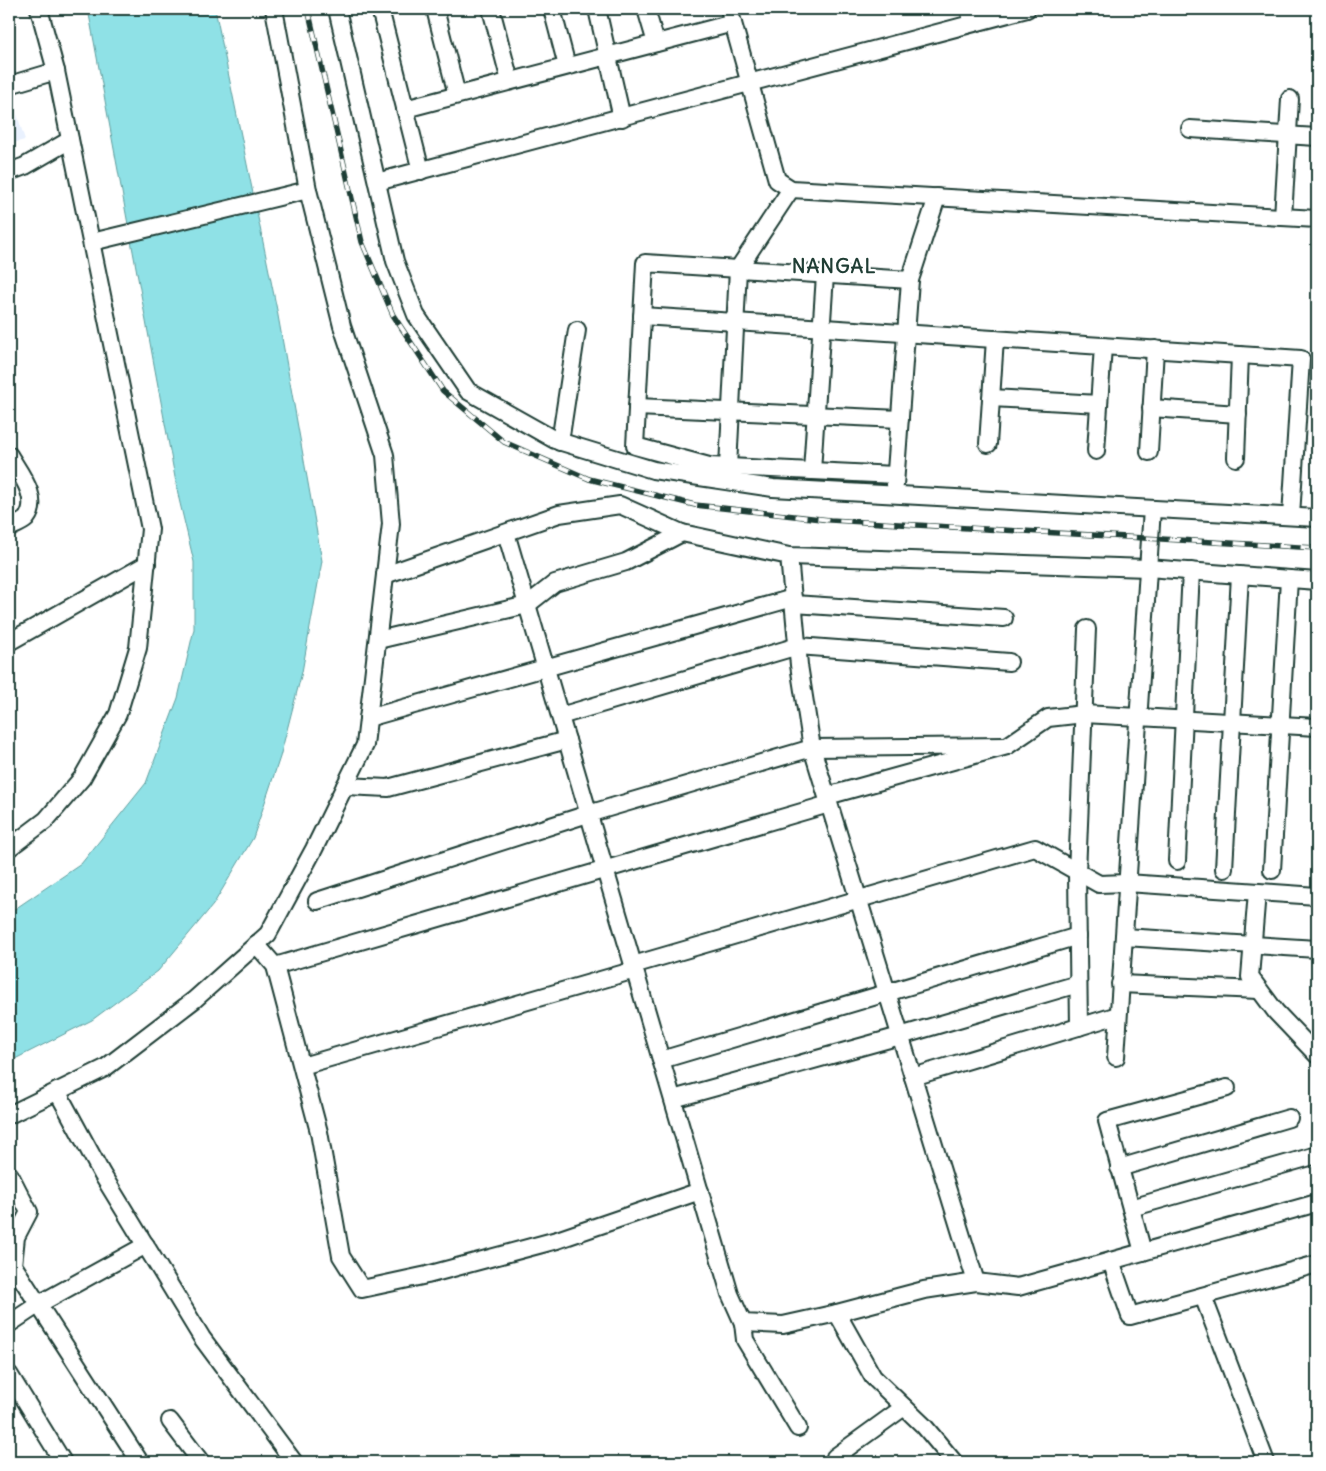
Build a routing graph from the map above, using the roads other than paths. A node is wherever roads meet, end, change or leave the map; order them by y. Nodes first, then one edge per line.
1 (40, 9) edge
2 (274, 9) edge
3 (337, 9) edge
4 (380, 9) edge
5 (435, 9) edge
6 (491, 9) edge
7 (552, 9) edge
8 (597, 9) edge
9 (646, 9) edge
10 (1027, 9) edge
11 (731, 16) edge
12 (971, 16) edge
13 (656, 43) junction
14 (609, 56) junction
15 (567, 66) junction
16 (56, 71) junction
17 (510, 82) junction
18 (750, 83) junction
19 (9, 84) edge
20 (457, 95) junction
21 (1290, 99) dead end
22 (405, 109) junction
23 (622, 118) junction
24 (1190, 129) dead end
25 (1288, 135) junction
26 (1317, 137) edge
27 (70, 140) junction
28 (421, 171) junction
29 (9, 172) edge
30 (377, 182) junction
31 (791, 189) junction
32 (308, 190) junction
33 (938, 197) junction
34 (1283, 217) junction
35 (1317, 219) edge
36 (92, 242) junction
37 (738, 269) junction
38 (825, 274) junction
39 (910, 280) junction
40 (642, 316) junction
41 (736, 322) junction
42 (822, 328) junction
43 (577, 330) dead end
44 (906, 333) junction
45 (995, 339) junction
46 (1102, 346) junction
47 (1155, 349) junction
48 (1240, 355) junction
49 (991, 398) junction
50 (1099, 404) junction
51 (637, 407) junction
52 (1151, 408) junction
53 (731, 411) junction
54 (1238, 414) junction
55 (816, 415) junction
56 (900, 419) junction
57 (560, 442) junction
58 (988, 444) dead end
59 (1096, 451) dead end
60 (1149, 452) dead end
61 (9, 454) edge
62 (1236, 458) dead end
63 (728, 467) junction
64 (812, 471) junction
65 (896, 475) junction
66 (894, 495) junction
67 (1152, 509) junction
68 (1291, 516) junction
69 (1317, 518) edge
70 (9, 528) edge
71 (506, 533) junction
72 (682, 533) junction
73 (789, 556) junction
74 (147, 564) junction
75 (1148, 568) junction
76 (1191, 571) junction
77 (385, 574) junction
78 (1240, 575) junction
79 (1289, 579) junction
80 (1317, 581) edge
81 (793, 601) junction
82 (527, 605) junction
83 (1004, 618) dead end
84 (1087, 629) dead end
85 (378, 640) junction
86 (9, 642) edge
87 (798, 646) junction
88 (1009, 662) dead end
89 (545, 667) junction
90 (1084, 714) junction
91 (560, 716) junction
92 (1138, 717) junction
93 (368, 718) junction
94 (1184, 720) junction
95 (1232, 722) junction
96 (1280, 725) junction
97 (1317, 727) edge
98 (567, 740) junction
99 (1007, 746) junction
100 (812, 748) junction
101 (345, 786) junction
102 (828, 800) junction
103 (588, 814) junction
104 (9, 848) edge
105 (1177, 861) dead end
106 (1224, 869) dead end
107 (605, 870) junction
108 (1272, 870) dead end
109 (1077, 873) junction
110 (1127, 883) junction
111 (1257, 892) junction
112 (1317, 896) edge
113 (859, 900) junction
114 (317, 902) dead end
115 (1078, 936) junction
116 (1124, 937) junction
117 (256, 944) junction
118 (1253, 945) junction
119 (1317, 948) edge
120 (275, 966) junction
121 (634, 967) junction
122 (1078, 984) junction
123 (1120, 984) junction
124 (1260, 990) junction
125 (887, 992) junction
126 (1118, 1015) junction
127 (1078, 1027) junction
128 (900, 1036) junction
129 (1317, 1055) edge
130 (1116, 1057) dead end
131 (661, 1060) junction
132 (302, 1066) junction
133 (913, 1077) junction
134 (1228, 1088) dead end
135 (57, 1091) junction
136 (673, 1098) junction
137 (9, 1115) edge
138 (1289, 1118) dead end
139 (1317, 1155) edge
140 (1120, 1168) junction
141 (10, 1175) dead end
142 (700, 1191) junction
143 (1317, 1203) edge
144 (1131, 1208) junction
145 (146, 1246) junction
146 (1143, 1252) junction
147 (1111, 1261) junction
148 (1317, 1264) edge
149 (976, 1282) junction
150 (1203, 1296) junction
151 (39, 1304) junction
152 (837, 1314) junction
153 (743, 1323) junction
154 (9, 1324) edge
155 (9, 1374) edge
156 (904, 1407) junction
157 (170, 1421) dead end
158 (798, 1428) dead end
159 (834, 1457) dead end
160 (64, 1462) edge
161 (140, 1462) edge
162 (201, 1462) edge
163 (294, 1462) edge
164 (954, 1462) edge
165 (1266, 1462) edge

1 - 16 street
2 - 32 street
3 - 30 street
4 - 22 street
5 - 20 street
6 - 17 street
7 - 15 street
8 - 14 street
9 - 13 street
10 - 12 street
11 - 13 street
11 - 18 street
12 - 18 street
13 - 14 street
14 - 15 street
14 - 23 street
15 - 17 street
16 - 19 street
16 - 27 street
17 - 20 street
18 - 23 street
18 - 31 street
20 - 22 street
21 - 25 street
22 - 28 street
23 - 28 street
24 - 25 street
25 - 26 street
25 - 34 street
27 - 29 street
27 - 36 street
28 - 30 street
30 - 57 street
31 - 33 street
31 - 37 street
32 - 36 street
32 - 77 street
33 - 34 street
33 - 39 street
34 - 35 street
36 - 74 street
37 - 38 street
37 - 40 street
37 - 41 street
38 - 39 street
38 - 42 street
39 - 44 street
40 - 41 street
40 - 51 street
41 - 42 street
41 - 53 street
42 - 44 street
42 - 55 street
43 - 57 street
44 - 45 street
44 - 56 street
45 - 46 street
45 - 49 street
46 - 47 street
46 - 50 street
47 - 48 street
47 - 52 street
48 - 54 street
48 - 68 street
49 - 50 street
49 - 58 street
50 - 59 street
51 - 53 street
51 - 63 street
52 - 54 street
52 - 60 street
53 - 55 street
53 - 63 street
54 - 62 street
55 - 56 street
55 - 64 street
56 - 65 street
57 - 66 street
61 - 70 street
63 - 64 street
64 - 65 street
65 - 66 street
66 - 67 street
67 - 68 street
67 - 75 street
68 - 69 street
71 - 72 street
71 - 77 street
71 - 82 street
72 - 73 street
72 - 82 street
73 - 75 street
73 - 81 street
74 - 86 street
74 - 104 street
75 - 76 street
75 - 92 street
76 - 78 street
76 - 94 street
77 - 85 street
78 - 79 street
78 - 95 street
79 - 80 street
79 - 96 street
81 - 83 street
81 - 87 street
81 - 89 street
82 - 85 street
82 - 89 street
84 - 90 street
85 - 93 street
87 - 88 street
87 - 91 street
87 - 100 street
89 - 91 street
89 - 93 street
90 - 92 street
90 - 99 street
90 - 109 street
91 - 98 street
92 - 94 street
92 - 110 street
93 - 101 street
94 - 95 street
94 - 105 street
95 - 96 street
95 - 106 street
96 - 97 street
96 - 108 street
98 - 101 street
98 - 103 street
99 - 100 street
99 - 102 street
100 - 102 street
100 - 103 street
101 - 117 street
102 - 107 street
102 - 113 street
103 - 107 street
103 - 114 street
107 - 120 street
107 - 121 street
109 - 110 street
109 - 113 street
109 - 115 street
110 - 111 street
110 - 116 street
111 - 112 street
111 - 118 street
113 - 121 street
113 - 125 street
115 - 122 street
115 - 125 street
116 - 118 street
116 - 123 street
117 - 120 street
117 - 135 street
118 - 119 street
118 - 124 street
120 - 132 street
121 - 131 street
121 - 132 street
122 - 127 street
122 - 128 street
123 - 124 street
123 - 126 street
124 - 129 street
125 - 128 street
125 - 131 street
126 - 127 street
126 - 130 street
127 - 133 street
128 - 133 street
128 - 136 street
131 - 136 street
132 - 142 street
133 - 149 street
134 - 140 street
135 - 137 street
135 - 145 street
136 - 142 street
138 - 140 street
139 - 144 street
140 - 144 street
141 - 151 street
142 - 153 street
143 - 146 street
144 - 146 street
145 - 151 street
145 - 163 street
146 - 147 street
147 - 149 street
147 - 150 street
148 - 150 street
149 - 152 street
150 - 165 street
151 - 154 street
151 - 161 street
152 - 153 street
152 - 156 street
153 - 158 street
155 - 160 street
156 - 159 street
156 - 164 street
157 - 162 street

